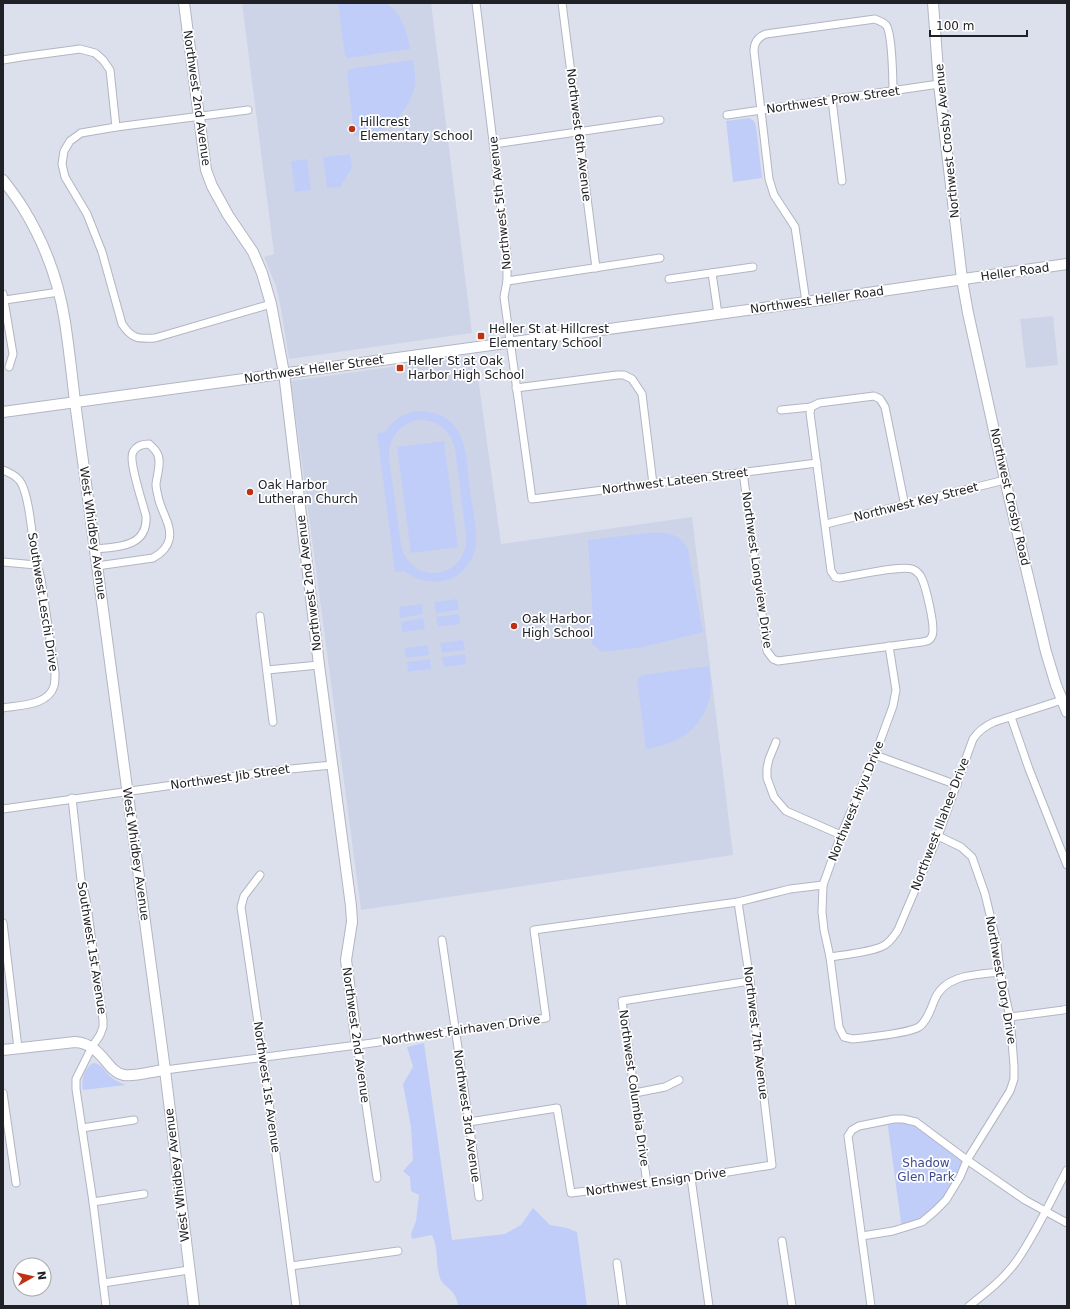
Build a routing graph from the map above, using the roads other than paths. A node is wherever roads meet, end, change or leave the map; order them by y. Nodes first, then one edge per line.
1 (184, 3) edge
2 (476, 3) edge
3 (562, 3) edge
4 (933, 3) edge
5 (3, 60) edge
6 (939, 84) junction
7 (893, 91) junction
8 (832, 100) junction
9 (248, 110) dead end
10 (761, 110) junction
11 (727, 115) dead end
12 (200, 116) junction
13 (660, 120) dead end
14 (116, 127) junction
15 (579, 132) junction
16 (494, 144) junction
17 (3, 180) edge
18 (842, 181) dead end
19 (660, 258) dead end
20 (1067, 264) edge
21 (753, 267) dead end
22 (596, 268) junction
23 (712, 273) junction
24 (669, 279) dead end
25 (962, 279) junction
26 (507, 281) junction
27 (59, 292) junction
28 (4, 297) edge
29 (806, 302) junction
30 (271, 304) junction
31 (718, 314) junction
32 (672, 320) joint
33 (510, 342) junction
34 (9, 367) dead end
35 (284, 372) junction
36 (516, 388) junction
37 (75, 402) junction
38 (811, 407) junction
39 (781, 410) dead end
40 (3, 412) edge
41 (817, 463) junction
42 (3, 470) edge
43 (743, 472) junction
44 (1005, 480) junction
45 (653, 484) junction
46 (532, 499) joint
47 (905, 506) junction
48 (826, 524) junction
49 (96, 549) junction
50 (3, 562) edge
51 (36, 565) junction
52 (97, 566) junction
53 (260, 616) dead end
54 (889, 646) junction
55 (319, 665) junction
56 (267, 670) junction
57 (1062, 700) junction
58 (3, 708) edge
59 (1067, 712) edge
60 (1011, 717) junction
61 (273, 722) dead end
62 (776, 742) dead end
63 (875, 755) junction
64 (332, 765) junction
65 (957, 785) junction
66 (128, 791) junction
67 (72, 798) junction
68 (3, 809) edge
69 (841, 835) junction
70 (938, 836) junction
71 (1067, 865) edge
72 (260, 874) dead end
73 (823, 886) junction
74 (738, 902) junction
75 (3, 923) edge
76 (442, 940) dead end
77 (830, 957) junction
78 (1000, 972) junction
79 (750, 981) junction
80 (1067, 1009) edge
81 (1010, 1017) junction
82 (455, 1032) junction
83 (357, 1045) junction
84 (92, 1047) junction
85 (18, 1048) junction
86 (3, 1050) edge
87 (263, 1057) junction
88 (165, 1070) junction
89 (679, 1080) dead end
90 (3, 1093) edge
91 (635, 1093) junction
92 (134, 1120) dead end
93 (469, 1122) junction
94 (82, 1128) junction
95 (967, 1160) junction
96 (772, 1165) joint
97 (1067, 1170) edge
98 (377, 1178) dead end
99 (690, 1178) junction
100 (16, 1183) dead end
101 (648, 1184) junction
102 (144, 1194) dead end
103 (479, 1197) dead end
104 (93, 1202) junction
105 (1045, 1212) junction
106 (1067, 1223) edge
107 (862, 1236) junction
108 (782, 1241) dead end
109 (398, 1251) dead end
110 (617, 1263) dead end
111 (291, 1266) junction
112 (189, 1270) junction
113 (103, 1283) junction
114 (106, 1306) edge
115 (194, 1306) edge
116 (296, 1306) edge
117 (623, 1306) edge
118 (708, 1306) edge
119 (792, 1306) edge
120 (871, 1306) edge
121 (969, 1306) edge

1 - 12 street, Northwest 2nd Avenue
2 - 16 street, Northwest 5th Avenue
3 - 15 street, Northwest 6th Avenue
4 - 6 street, Northwest Crosby Avenue
5 - 14 street
6 - 7 street, Northwest Prow Street
6 - 25 street, Northwest Crosby Avenue
7 - 8 street, Northwest Prow Street
7 - 10 street
8 - 10 street, Northwest Prow Street
8 - 18 street
9 - 12 street
10 - 11 street, Northwest Prow Street
10 - 29 street
12 - 14 street
12 - 30 street, Northwest 2nd Avenue
13 - 15 street
14 - 30 street
15 - 16 street
15 - 22 street, Northwest 6th Avenue
16 - 26 street, Northwest 5th Avenue
17 - 27 street, West Whidbey Avenue
19 - 22 street
20 - 25 street, Heller Road
21 - 23 street
22 - 26 street
23 - 24 street
23 - 31 street
25 - 29 street, Northwest Heller Road
25 - 44 street, Northwest Crosby Road
26 - 33 street, Northwest 5th Avenue
27 - 28 street
27 - 37 street, West Whidbey Avenue
28 - 34 street
29 - 31 street, Northwest Heller Road
30 - 35 street, Northwest 2nd Avenue
31 - 32 street, Northwest Heller Road
32 - 33 street, Northwest Heller Street
33 - 35 street, Northwest Heller Street
33 - 36 street, Northwest 5th Avenue
35 - 37 street, Northwest Heller Street
35 - 55 street, Northwest 2nd Avenue
36 - 45 street
36 - 46 street, Northwest 5th Avenue
37 - 40 street, Northwest Heller Street
37 - 49 street, West Whidbey Avenue
38 - 39 street
38 - 41 street
38 - 47 street
41 - 43 street, Northwest Lateen Street
41 - 48 street
42 - 51 street, Southwest Leschi Drive
43 - 45 street, Northwest Lateen Street
43 - 54 street, Northwest Longview Drive
44 - 47 street, Northwest Key Street
44 - 57 street, Northwest Crosby Road
45 - 46 street, Northwest Lateen Street
47 - 48 street, Northwest Key Street
48 - 54 street, Northwest Longview Drive
49 - 52 street, West Whidbey Avenue
49 - 52 street
50 - 51 street
51 - 58 street, Southwest Leschi Drive
52 - 66 street, West Whidbey Avenue
53 - 56 street
54 - 63 street, Northwest Hiyu Drive
55 - 56 street
55 - 64 street, Northwest 2nd Avenue
56 - 61 street
57 - 59 street, Northwest Crosby Road
57 - 60 street, Northwest Illahee Drive
60 - 65 street, Northwest Illahee Drive
60 - 71 street
62 - 69 street
63 - 65 street
63 - 69 street, Northwest Hiyu Drive
64 - 66 street, Northwest Jib Street
64 - 83 street, Northwest 2nd Avenue
65 - 70 street, Northwest Illahee Drive
66 - 67 street, Northwest Jib Street
66 - 88 street, West Whidbey Avenue
67 - 68 street, Northwest Jib Street
67 - 84 street, Southwest 1st Avenue
69 - 73 street, Northwest Hiyu Drive
70 - 77 street, Northwest Illahee Drive
70 - 78 street, Northwest Dory Drive
72 - 87 street, Northwest 1st Avenue
73 - 74 street, Northwest Fairhaven Drive
73 - 77 street, Northwest Hiyu Drive
74 - 79 street, Northwest 7th Avenue
74 - 82 street, Northwest Fairhaven Drive
75 - 85 street
76 - 82 street, Northwest 3rd Avenue
77 - 78 street, Northwest Hiyu Drive
78 - 81 street, Northwest Dory Drive
79 - 91 street, Northwest Columbia Drive
79 - 96 street, Northwest 7th Avenue
80 - 81 street
81 - 95 street, Northwest Dory Drive
82 - 83 street, Northwest Fairhaven Drive
82 - 93 street, Northwest 3rd Avenue
83 - 87 street, Northwest Fairhaven Drive
83 - 98 street, Northwest 2nd Avenue
84 - 85 street
84 - 88 street
84 - 94 street, Southwest 1st Avenue
85 - 86 street
87 - 88 street, Northwest Fairhaven Drive
87 - 111 street, Northwest 1st Avenue
88 - 112 street, West Whidbey Avenue
89 - 91 street
90 - 100 street
91 - 101 street, Northwest Columbia Drive
92 - 94 street
93 - 101 street, Northwest Ensign Drive
93 - 103 street, Northwest 3rd Avenue
94 - 104 street, Southwest 1st Avenue
95 - 105 street
95 - 107 street, Northwest Dory Drive
95 - 107 street
96 - 99 street, Northwest Ensign Drive
97 - 105 street
99 - 101 street, Northwest Ensign Drive
99 - 118 street
102 - 104 street
104 - 113 street, Southwest 1st Avenue
105 - 106 street
105 - 121 street
107 - 120 street
108 - 119 street
109 - 111 street
110 - 117 street
111 - 116 street, Northwest 1st Avenue
112 - 113 street
112 - 115 street, West Whidbey Avenue
113 - 114 street, Southwest 1st Avenue

